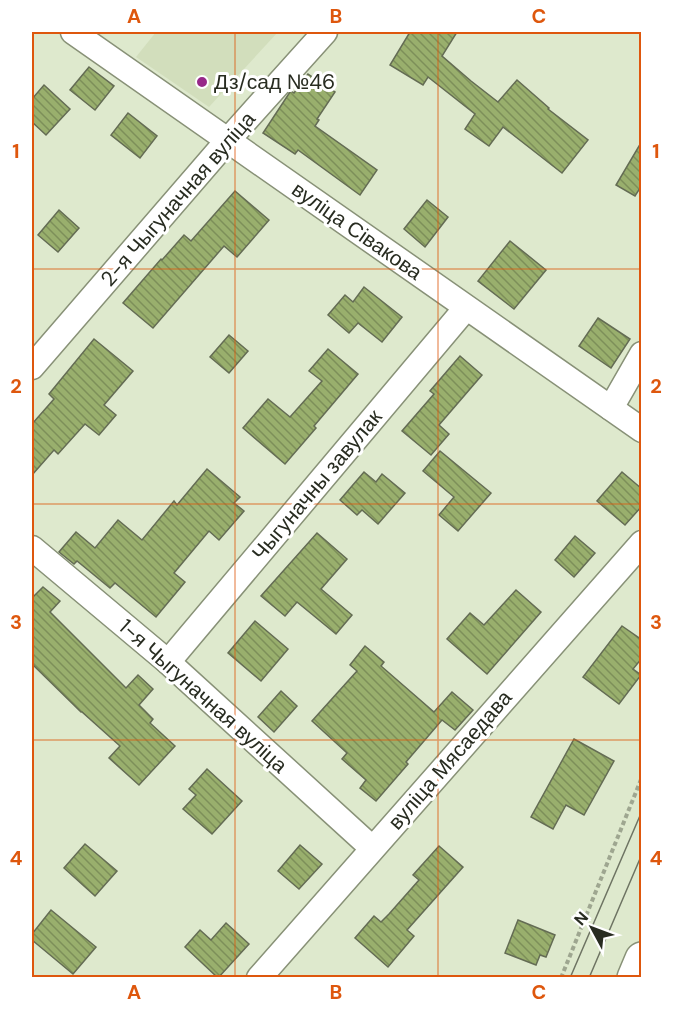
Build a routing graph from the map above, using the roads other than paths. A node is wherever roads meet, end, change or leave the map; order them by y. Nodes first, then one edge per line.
1 (72, 32) edge
2 (325, 32) edge
3 (228, 140) junction
4 (466, 308) junction
5 (642, 354) edge
6 (32, 367) edge
7 (611, 408) junction
8 (642, 430) edge
9 (642, 543) edge
10 (32, 548) edge
11 (168, 662) junction
12 (372, 848) junction
13 (642, 959) edge
14 (259, 978) edge
15 (634, 978) edge

1 - 3 street, вуліца Сівакова
2 - 3 street, 2-я Чыгуначная вуліца
3 - 4 street, вуліца Сівакова
3 - 6 street, 2-я Чыгуначная вуліца
4 - 7 street, вуліца Сівакова
4 - 11 street, Чыгуначны завулак
5 - 7 street
7 - 8 street, вуліца Сівакова
9 - 12 street, вуліца Мясаедава
10 - 11 street, 1-я Чыгуначная вуліца
11 - 12 street, 1-я Чыгуначная вуліца
12 - 14 street, вуліца Мясаедава
13 - 15 main road

